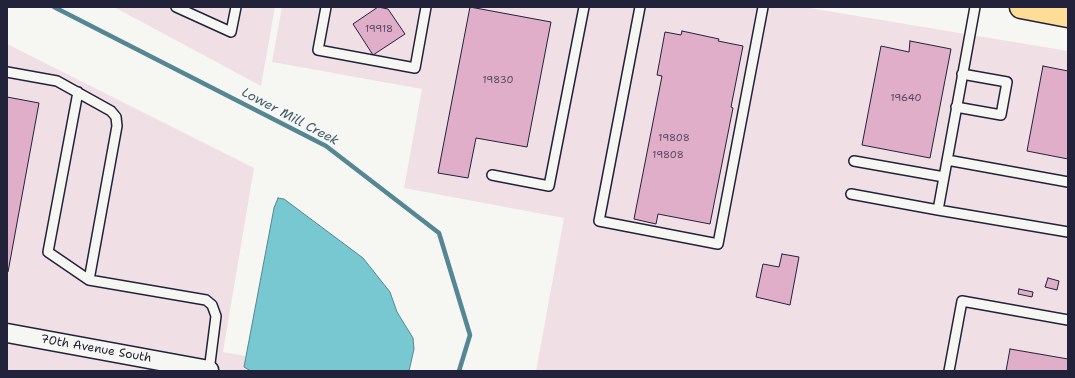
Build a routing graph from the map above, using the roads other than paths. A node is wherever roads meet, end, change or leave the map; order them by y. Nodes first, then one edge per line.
1 (176, 7) edge
2 (236, 7) edge
3 (326, 7) edge
4 (426, 7) edge
5 (584, 7) edge
6 (640, 7) edge
7 (763, 7) edge
8 (974, 7) edge
9 (1021, 7) edge
10 (1068, 16) edge
11 (7, 72) edge
12 (962, 74) junction
13 (78, 92) junction
14 (956, 107) junction
15 (947, 160) junction
16 (854, 161) dead end
17 (492, 175) dead end
18 (944, 177) junction
19 (1068, 182) edge
20 (851, 194) dead end
21 (938, 210) junction
22 (1068, 232) edge
23 (89, 280) junction
24 (1068, 320) edge
25 (7, 333) edge
26 (209, 370) edge
27 (949, 371) edge

1 - 2 lane
3 - 4 lane
5 - 17 lane
6 - 7 lane
8 - 12 lane
9 - 10 main road
11 - 13 lane
12 - 14 lane
12 - 14 lane
13 - 23 lane
13 - 23 lane
14 - 15 lane
15 - 18 lane
15 - 19 lane
16 - 18 lane
18 - 21 lane
20 - 21 lane
21 - 22 lane
23 - 26 lane
24 - 27 lane
25 - 26 street, 70th Avenue South

